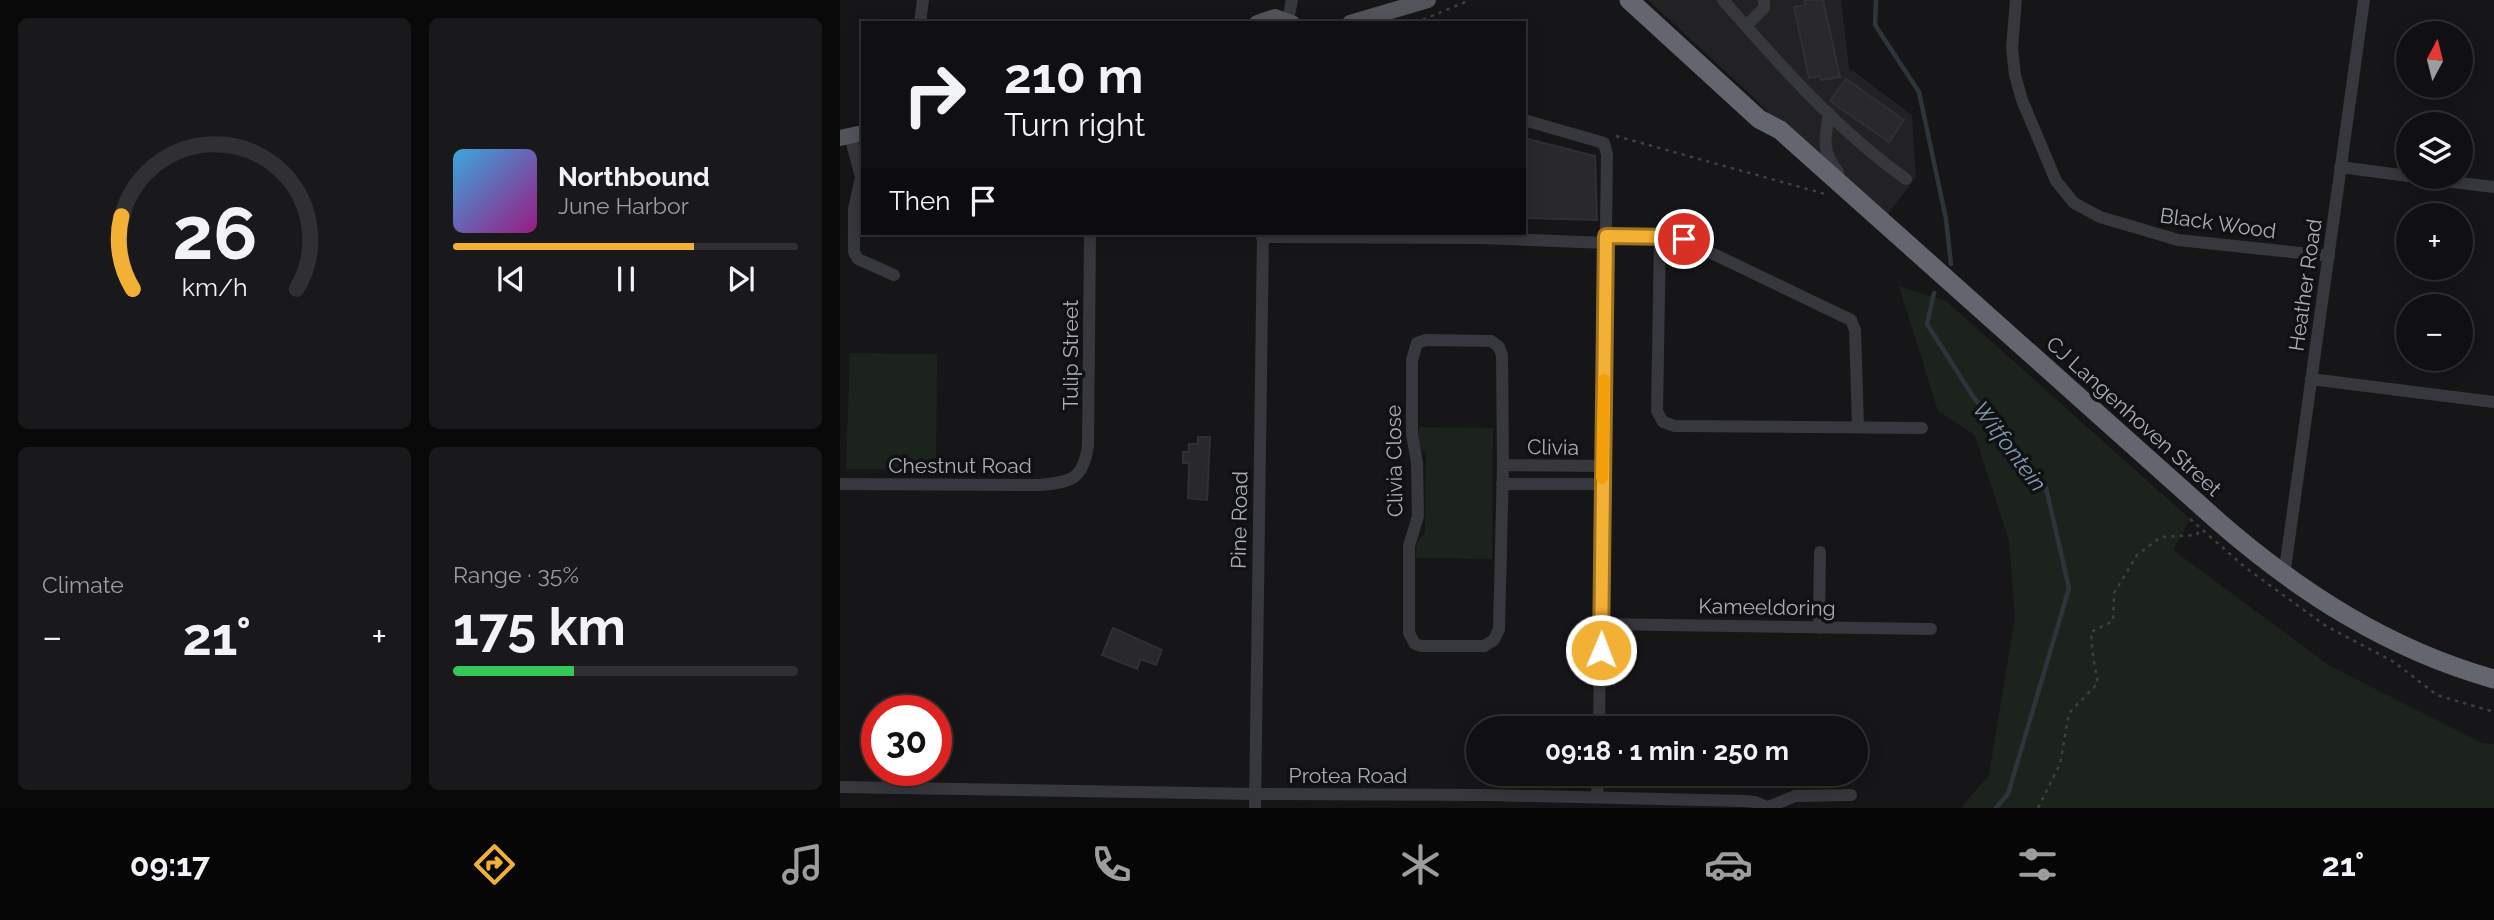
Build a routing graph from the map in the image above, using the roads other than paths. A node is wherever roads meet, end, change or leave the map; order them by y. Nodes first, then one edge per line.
1 (923, 0) edge
2 (1292, 0) edge
3 (1428, 0) edge
4 (1620, 0) edge
5 (1629, 0) edge
6 (1723, 0) edge
7 (1764, 0) edge
8 (2016, 0) edge
9 (2364, 0) edge
10 (1649, 9) edge
11 (920, 21) edge
12 (1263, 21) edge
13 (1287, 21) edge
14 (1290, 21) edge
15 (1357, 21) edge
16 (1746, 26) junction
17 (1829, 113) junction
18 (1526, 121) edge
19 (851, 136) edge
20 (2340, 167) junction
21 (2396, 174) edge
22 (1906, 179) dead end
23 (2473, 184) edge
24 (2494, 187) edge
25 (1873, 213) junction
26 (1090, 235) edge
27 (1263, 235) edge
28 (1660, 237) junction
29 (1606, 239) junction
30 (2329, 257) junction
31 (894, 275) dead end
32 (2311, 379) junction
33 (2494, 402) edge
34 (1858, 427) junction
35 (1922, 428) dead end
36 (1503, 466) junction
37 (1603, 467) junction
38 (1078, 475) joint
39 (840, 484) edge
40 (1502, 484) junction
41 (1602, 484) junction
42 (1820, 552) dead end
43 (2284, 576) junction
44 (1601, 624) junction
45 (1819, 628) junction
46 (1931, 629) dead end
47 (2494, 679) edge
48 (1599, 716) edge
49 (1597, 786) edge
50 (840, 787) edge
51 (1255, 794) junction
52 (1851, 795) dead end
53 (1597, 797) junction
54 (1487, 802) edge
55 (1255, 808) edge
56 (1768, 808) edge

1 - 11 street
2 - 14 street
3 - 15 main road
4 - 10 highway
5 - 10 highway, CJ Langenhoven Street
6 - 16 street
7 - 16 street
8 - 30 street, Black Wood
9 - 20 street, Heather Road
10 - 25 highway, CJ Langenhoven Street
12 - 13 main road
16 - 17 street
17 - 22 street
17 - 25 street
18 - 29 street
19 - 31 street
20 - 21 street
20 - 30 street, Heather Road
23 - 24 street
25 - 43 highway, CJ Langenhoven Street
26 - 38 street, Tulip Street
27 - 29 street
27 - 51 street, Pine Road
28 - 29 street
28 - 34 street
28 - 34 street
29 - 37 street
30 - 32 street, Heather Road
32 - 33 street
32 - 43 street, Heather Road
34 - 35 street
36 - 37 street, Clivia
36 - 40 street, Clivia Close
36 - 40 street, Clivia Close
37 - 41 street
38 - 39 street, Chestnut Road
40 - 41 street, Clivia
41 - 44 street
42 - 45 street
43 - 47 highway, CJ Langenhoven Street
44 - 45 street, Kameeldoring
44 - 48 street
45 - 46 street, Kameeldoring
49 - 53 street
50 - 51 street, Protea Road
51 - 54 street, Protea Road
51 - 55 street, Pine Road
52 - 56 street, Protea Road
53 - 54 street, Protea Road
53 - 56 street, Protea Road

